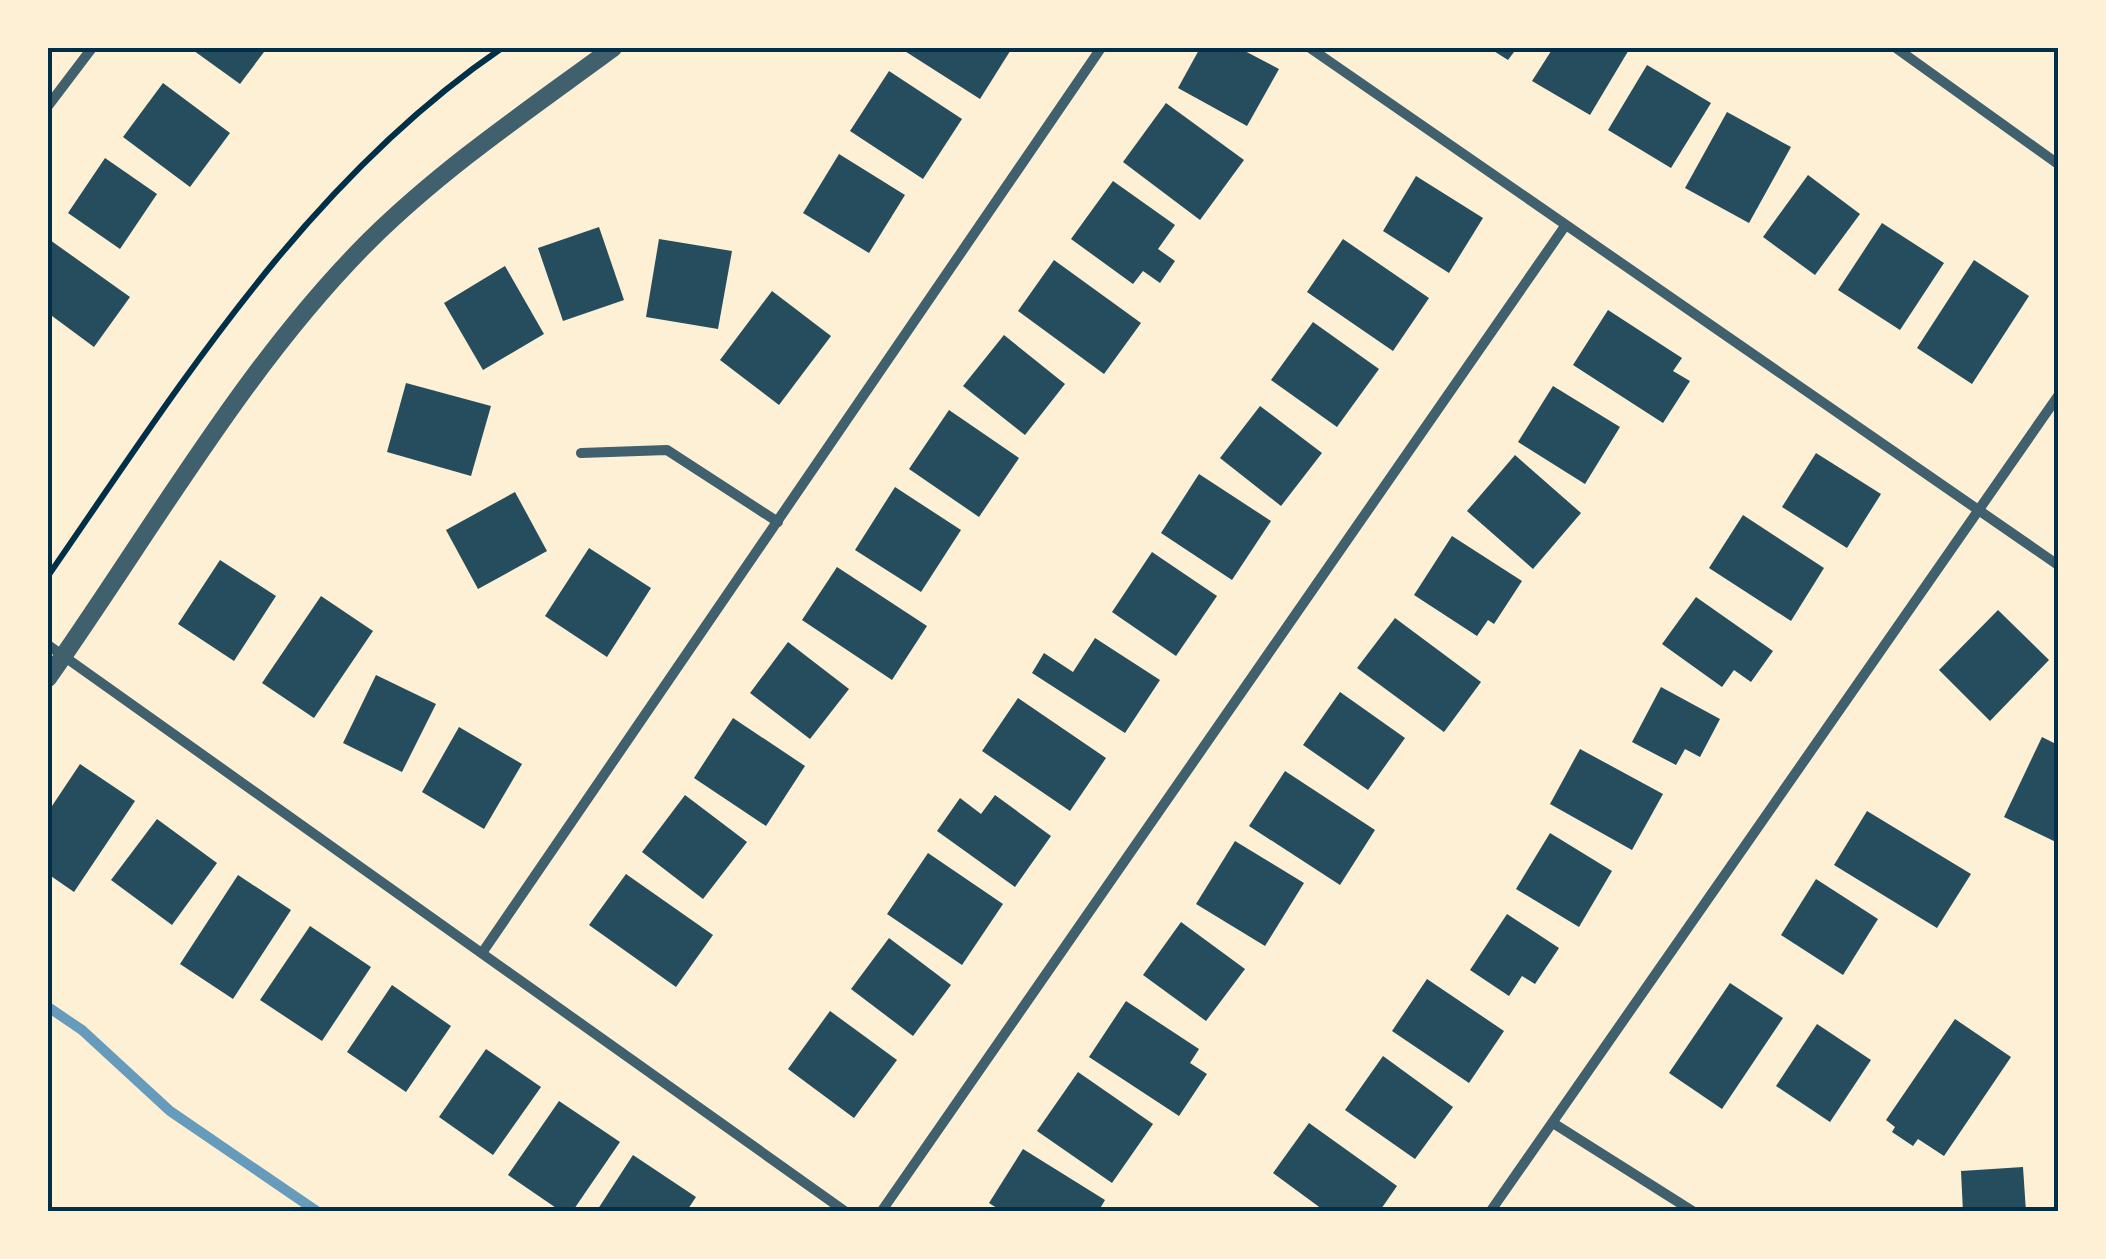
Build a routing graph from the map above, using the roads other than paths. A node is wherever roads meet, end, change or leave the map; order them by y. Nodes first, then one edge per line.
1 (92, 48) edge
2 (614, 48) edge
3 (1101, 48) edge
4 (1310, 48) edge
5 (1896, 48) edge
6 (48, 106) edge
7 (2058, 164) edge
8 (1565, 226) junction
9 (2058, 396) edge
10 (582, 453) dead end
11 (1978, 509) junction
12 (778, 522) junction
13 (2058, 564) edge
14 (56, 650) edge
15 (48, 678) edge
16 (482, 954) junction
17 (1553, 1123) junction
18 (846, 1212) edge
19 (881, 1212) edge
20 (1490, 1212) edge
21 (1694, 1212) edge

1 - 6 street
2 - 14 street
3 - 12 street
4 - 8 street
5 - 7 street
8 - 11 street
8 - 19 street
9 - 11 street
10 - 12 street
11 - 13 street
11 - 17 street
12 - 16 street
14 - 15 street
14 - 16 street
16 - 18 street
17 - 20 street
17 - 21 street

